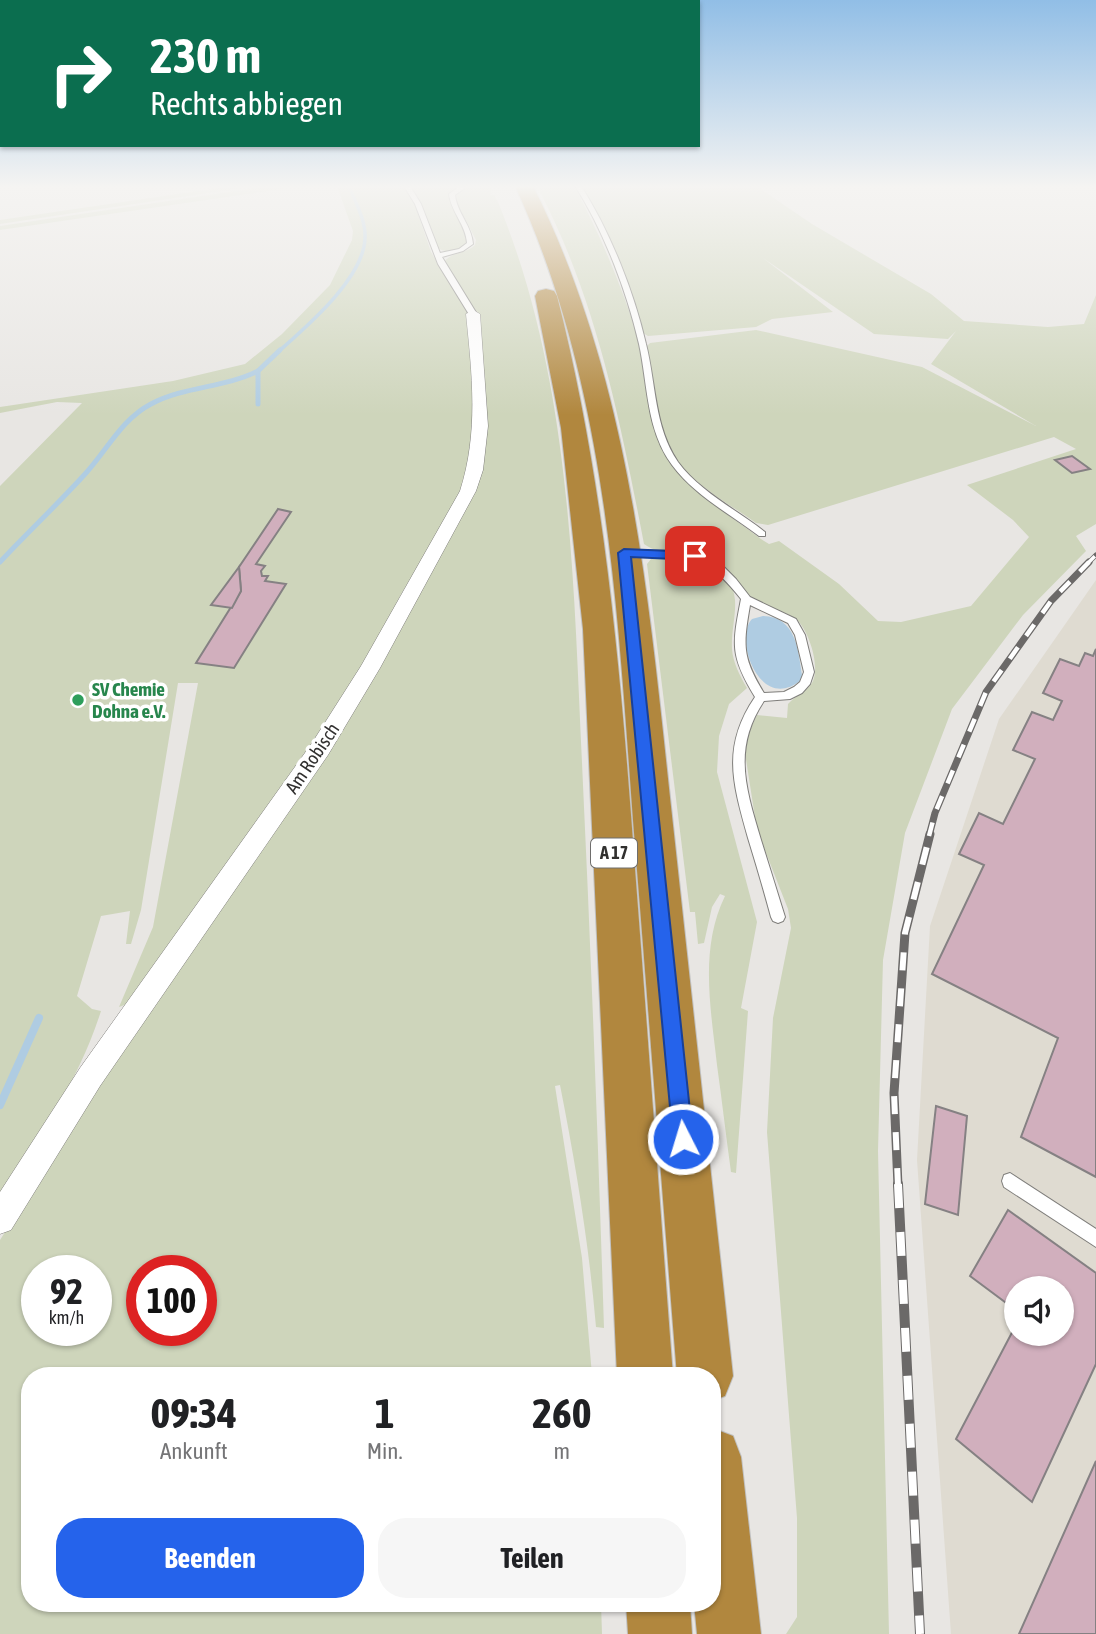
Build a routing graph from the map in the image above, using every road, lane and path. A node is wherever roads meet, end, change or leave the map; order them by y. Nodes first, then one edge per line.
1 (442, 262) edge
2 (557, 262) edge
3 (615, 262) edge
4 (540, 279) dead end
5 (473, 314) joint
6 (762, 534) dead end
7 (624, 553) junction
8 (746, 599) junction
9 (761, 697) junction
10 (778, 917) dead end
11 (1010, 1181) dead end
12 (0, 1219) edge
13 (1096, 1239) edge
14 (644, 1367) edge
15 (704, 1367) edge
16 (721, 1550) edge
17 (729, 1634) edge

1 - 5 lane, Am Robisch
2 - 7 highway, A 17
3 - 6 lane
4 - 14 highway, A 17
5 - 12 street, Am Robisch
7 - 8 lane
7 - 15 highway, A 17
8 - 9 lane
8 - 9 lane
9 - 10 lane
11 - 13 lane
16 - 17 highway

